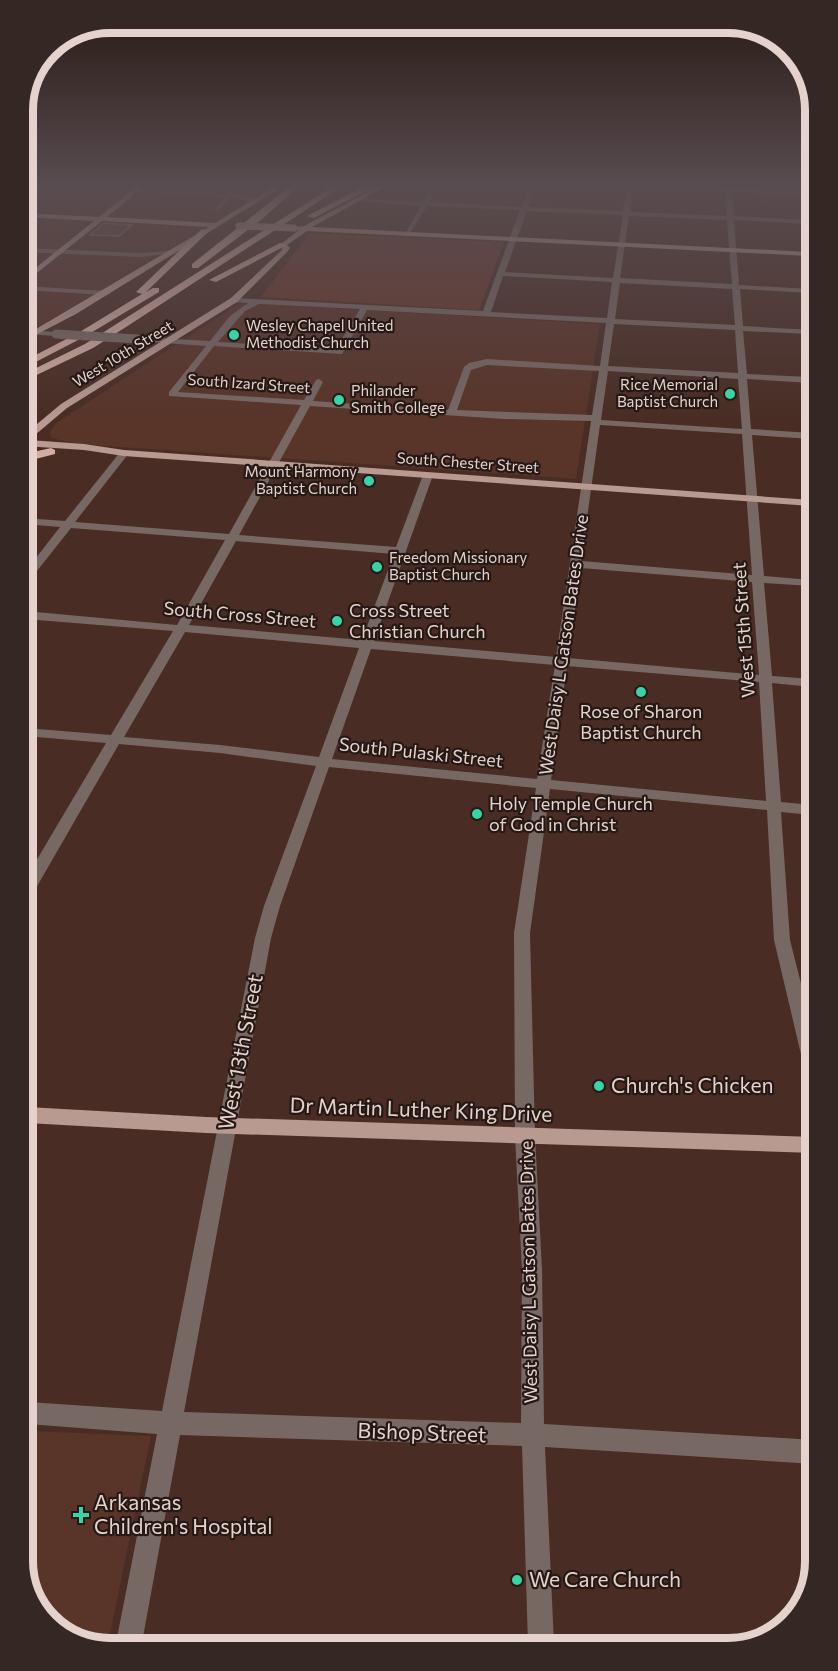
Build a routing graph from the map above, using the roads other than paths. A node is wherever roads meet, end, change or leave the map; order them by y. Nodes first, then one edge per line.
1 (150, 265) edge
2 (170, 265) edge
3 (217, 265) edge
4 (243, 265) edge
5 (270, 265) edge
6 (504, 265) edge
7 (619, 265) edge
8 (734, 265) edge
9 (501, 274) junction
10 (616, 280) junction
11 (165, 285) dead end
12 (736, 287) junction
13 (33, 289) edge
14 (805, 291) edge
15 (106, 293) junction
16 (234, 300) junction
17 (257, 301) junction
18 (365, 307) junction
19 (486, 314) junction
20 (611, 321) junction
21 (102, 323) junction
22 (123, 325) junction
23 (738, 328) junction
24 (185, 332) junction
25 (805, 332) edge
26 (35, 333) joint
27 (169, 341) junction
28 (192, 343) junction
29 (212, 344) junction
30 (33, 359) edge
31 (604, 368) junction
32 (33, 375) edge
33 (742, 376) junction
34 (805, 380) edge
35 (319, 382) dead end
36 (309, 403) junction
37 (451, 413) junction
38 (596, 421) junction
39 (38, 426) junction
40 (33, 431) edge
41 (746, 432) junction
42 (805, 436) edge
43 (33, 443) edge
44 (51, 448) junction
45 (33, 449) edge
46 (124, 453) junction
47 (33, 455) edge
48 (275, 464) junction
49 (428, 476) junction
50 (587, 487) junction
51 (750, 499) junction
52 (805, 503) edge
53 (33, 522) edge
54 (68, 525) junction
55 (232, 537) junction
56 (401, 551) junction
57 (577, 564) junction
58 (33, 569) edge
59 (758, 579) junction
60 (805, 583) edge
61 (33, 616) edge
62 (181, 628) junction
63 (368, 644) junction
64 (563, 661) junction
65 (766, 679) junction
66 (805, 682) edge
67 (33, 733) edge
68 (115, 741) junction
69 (324, 763) junction
70 (544, 784) junction
71 (772, 806) junction
72 (805, 809) edge
73 (33, 877) edge
74 (805, 1034) edge
75 (33, 1115) edge
76 (226, 1125) junction
77 (525, 1136) junction
78 (805, 1145) edge
79 (33, 1413) edge
80 (171, 1422) junction
81 (533, 1435) junction
82 (805, 1451) edge
83 (130, 1638) edge
84 (541, 1638) edge

1 - 15 main road
2 - 21 highway
3 - 22 highway
4 - 22 highway
5 - 16 main road, West 10th Street
6 - 9 street
7 - 10 street, West Daisy L Gatson Bates Drive
8 - 12 street, West 15th Street
9 - 10 street
9 - 19 street
10 - 12 street
10 - 20 street, West Daisy L Gatson Bates Drive
11 - 21 highway
12 - 14 street
12 - 23 street, West 15th Street
13 - 15 street
15 - 26 main road
16 - 17 street
16 - 24 main road, West 10th Street
17 - 18 street
17 - 29 street
18 - 19 street
18 - 29 street
19 - 20 street
20 - 23 street
20 - 31 street, West Daisy L Gatson Bates Drive
21 - 30 highway
22 - 32 highway
23 - 25 street
23 - 33 street, West 15th Street
24 - 27 main road, West 10th Street
24 - 28 main road
26 - 27 street, bridge
27 - 28 street
27 - 39 main road, West 10th Street
28 - 29 street
29 - 36 street, South Izard Street
31 - 33 street
31 - 37 street
31 - 38 street, West Daisy L Gatson Bates Drive
33 - 34 street
33 - 41 street, West 15th Street
35 - 36 street
36 - 37 street, South Izard Street
36 - 48 street
37 - 38 street, South Izard Street
38 - 41 street, South Izard Street
38 - 50 street, West Daisy L Gatson Bates Drive
39 - 40 main road, West 10th Street
39 - 44 main road
41 - 42 street, South Izard Street
41 - 51 street, West 15th Street
43 - 44 main road, South Chester Street
44 - 45 main road, South Chester Street
44 - 46 main road, South Chester Street
44 - 47 highway
46 - 48 main road, South Chester Street
46 - 54 street
48 - 49 main road, South Chester Street
48 - 55 street
49 - 50 main road, South Chester Street
49 - 56 street, West 13th Street
50 - 51 main road, South Chester Street
50 - 57 street, West Daisy L Gatson Bates Drive
51 - 52 main road, South Chester Street
51 - 59 street, West 15th Street
53 - 54 street
54 - 55 street
54 - 58 street
55 - 56 street
55 - 62 street
56 - 63 street, West 13th Street
57 - 59 street
57 - 64 street, West Daisy L Gatson Bates Drive
59 - 60 street
59 - 65 street, West 15th Street
61 - 62 street, South Cross Street
62 - 63 street, South Cross Street
62 - 68 street
63 - 64 street, South Cross Street
63 - 69 street, West 13th Street
64 - 65 street, South Cross Street
64 - 70 street, West Daisy L Gatson Bates Drive
65 - 66 street, South Cross Street
65 - 71 street, West 15th Street
67 - 68 street, South Pulaski Street
68 - 69 street, South Pulaski Street
68 - 73 street
69 - 70 street, South Pulaski Street
69 - 76 street, West 13th Street
70 - 71 street, South Pulaski Street
70 - 77 street, West Daisy L Gatson Bates Drive
71 - 72 street, South Pulaski Street
71 - 74 street, West 15th Street
75 - 76 main road, Dr Martin Luther King Drive
76 - 77 main road, Dr Martin Luther King Drive
76 - 80 street, West 13th Street
77 - 78 main road, Dr Martin Luther King Drive
77 - 81 street, West Daisy L Gatson Bates Drive
79 - 80 street, Bishop Street
80 - 81 street, Bishop Street
80 - 83 street, West 13th Street
81 - 82 street, Bishop Street
81 - 84 street, West Daisy L Gatson Bates Drive

